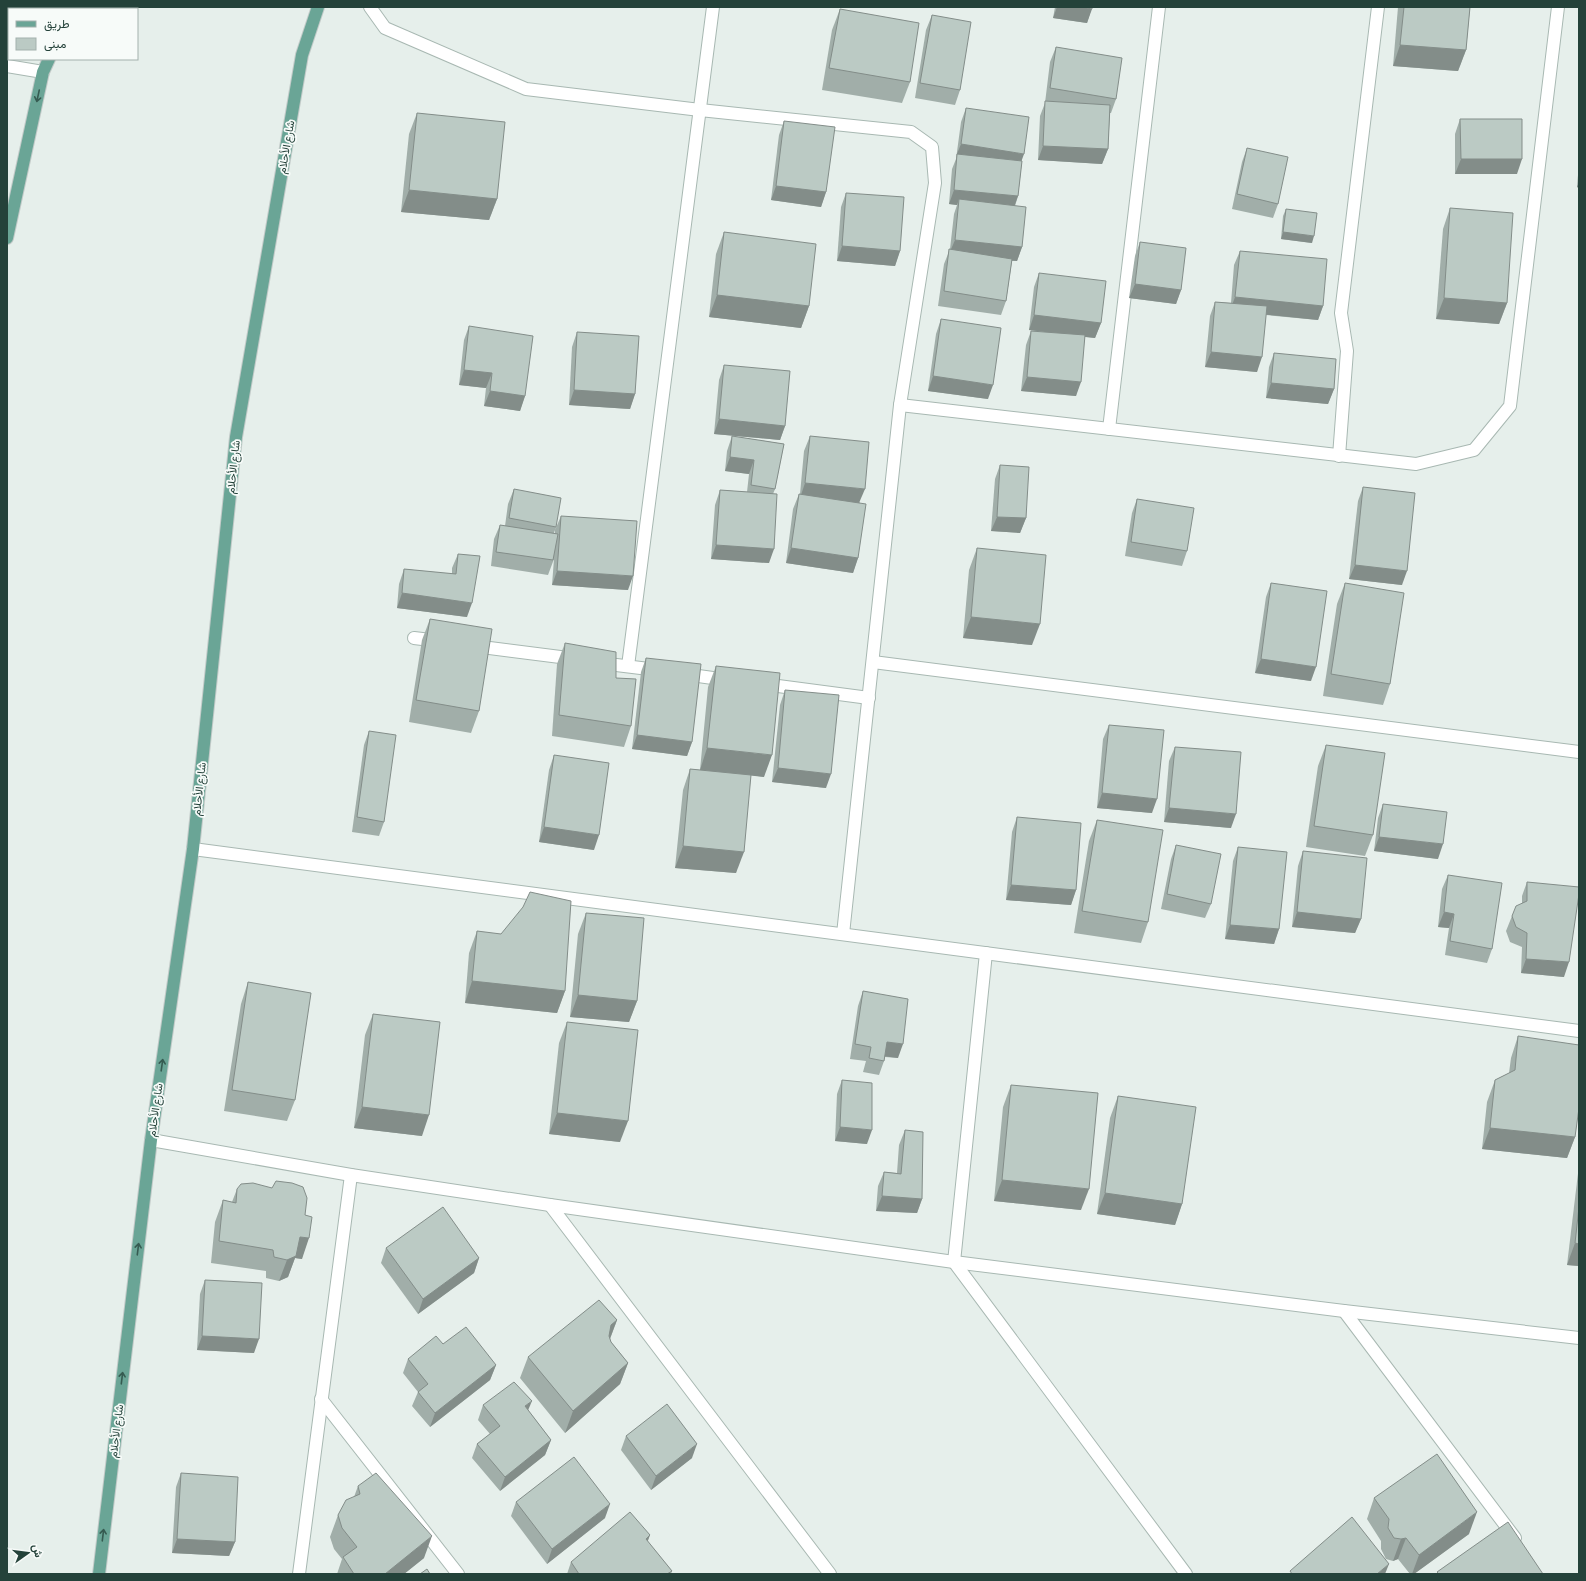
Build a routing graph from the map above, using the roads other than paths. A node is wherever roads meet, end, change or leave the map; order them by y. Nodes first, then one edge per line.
1 (318, 7) edge
2 (370, 7) edge
3 (713, 7) edge
4 (1159, 7) edge
5 (1378, 7) edge
6 (1558, 7) edge
7 (49, 60) edge
8 (7, 66) edge
9 (43, 72) junction
10 (700, 110) junction
11 (7, 238) edge
12 (900, 404) junction
13 (1109, 428) junction
14 (1339, 456) junction
15 (414, 638) dead end
16 (873, 662) junction
17 (628, 666) junction
18 (737, 681) edge
19 (752, 683) edge
20 (869, 698) junction
21 (1579, 752) edge
22 (193, 849) junction
23 (843, 934) junction
24 (986, 953) junction
25 (1579, 1031) edge
26 (151, 1140) junction
27 (351, 1175) junction
28 (550, 1205) junction
29 (954, 1262) junction
30 (1344, 1311) junction
31 (1579, 1338) edge
32 (321, 1399) junction
33 (1523, 1549) edge
34 (98, 1574) edge
35 (299, 1574) edge
36 (458, 1574) edge
37 (830, 1574) edge
38 (1186, 1574) edge

1 - 22 main road, شارع الأحلام
2 - 10 street
3 - 10 street
4 - 13 street
5 - 14 street
6 - 14 street
7 - 9 main road
8 - 9 street
9 -> 11 main road
10 - 12 street
10 - 17 street
12 - 13 street
12 - 16 street
13 - 14 street
15 - 17 street
16 - 20 street
16 - 21 street
17 - 18 street
19 - 20 street
20 - 23 street
22 - 23 street
26 -> 22 main road, شارع الأحلام
23 - 24 street
24 - 25 street
24 - 29 street
26 - 27 street
34 -> 26 main road, شارع الأحلام
27 - 28 street
27 - 32 street
28 - 29 street
28 - 37 street
29 - 30 street
29 - 38 street
30 - 31 street
30 - 33 street
32 - 35 street
32 - 36 street

